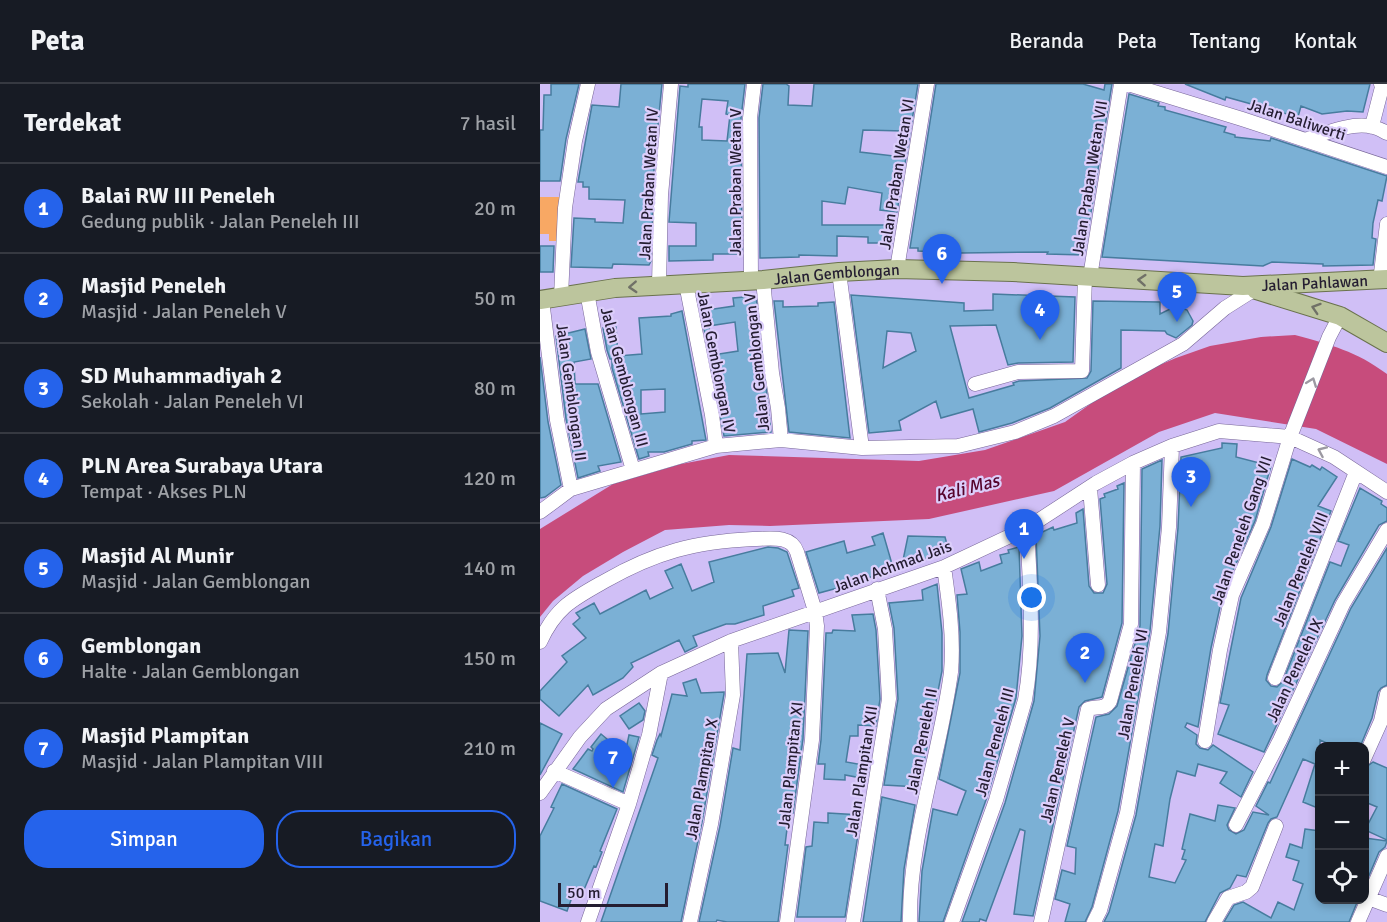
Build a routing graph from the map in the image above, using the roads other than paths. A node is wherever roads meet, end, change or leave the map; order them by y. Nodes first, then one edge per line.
1 (588, 84) edge
2 (671, 84) edge
3 (754, 84) edge
4 (927, 84) edge
5 (1121, 84) edge
6 (1128, 84) edge
7 (1381, 84) edge
8 (1170, 91) edge
9 (1372, 126) junction
10 (1387, 133) edge
11 (1305, 140) junction
12 (1387, 167) edge
13 (1387, 224) edge
14 (897, 269) junction
15 (839, 272) junction
16 (1088, 277) junction
17 (757, 280) junction
18 (1384, 280) edge
19 (686, 284) junction
20 (659, 285) junction
21 (1249, 288) junction
22 (587, 292) junction
23 (561, 297) junction
24 (541, 300) edge
25 (1340, 316) junction
26 (1387, 343) edge
27 (975, 384) dead end
28 (1292, 432) junction
29 (781, 440) junction
30 (716, 446) junction
31 (1172, 446) junction
32 (862, 448) junction
33 (1133, 463) junction
34 (633, 470) junction
35 (1356, 472) junction
36 (1090, 488) junction
37 (571, 489) junction
38 (1387, 492) edge
39 (540, 512) edge
40 (1027, 528) junction
41 (1387, 530) edge
42 (944, 567) junction
43 (1098, 585) dead end
44 (877, 589) junction
45 (815, 611) junction
46 (730, 641) junction
47 (540, 642) edge
48 (661, 673) junction
49 (1275, 678) dead end
50 (1387, 694) edge
51 (1205, 741) dead end
52 (1369, 750) edge
53 (554, 771) junction
54 (540, 794) edge
55 (629, 804) junction
56 (1236, 825) dead end
57 (1276, 825) dead end
58 (1387, 856) edge
59 (1369, 896) edge
60 (1369, 898) edge
61 (1366, 904) edge
62 (1387, 905) edge
63 (588, 922) edge
64 (690, 922) edge
65 (787, 922) edge
66 (853, 922) edge
67 (910, 922) edge
68 (952, 922) edge
69 (1041, 922) edge
70 (1094, 922) edge
71 (1214, 922) edge
72 (1358, 922) edge

1 - 23 street
2 - 20 street, Jalan Praban Wetan IV
3 - 17 street, Jalan Praban Wetan V
4 - 14 street, Jalan Praban Wetan VI
5 - 16 street, Jalan Praban Wetan VII
6 - 8 street, Jalan Baliwerti
7 - 9 street
8 - 11 street, Jalan Baliwerti
9 - 10 street
9 - 11 street
11 - 12 street, Jalan Baliwerti
13 - 18 street
14 - 15 main road, Jalan Gemblongan
14 - 16 main road, Jalan Gemblongan
15 - 17 main road, Jalan Gemblongan
15 - 32 street
21 -> 16 main road, Jalan Gemblongan
16 - 27 street, Jalan Praban Wetan VII
17 - 19 main road, Jalan Gemblongan
17 - 29 street, Jalan Gemblongan V
18 - 21 main road, Jalan Pahlawan
19 - 20 main road, Jalan Gemblongan
19 - 30 street, Jalan Gemblongan IV
20 -> 22 main road, Jalan Gemblongan
25 -> 21 main road
21 - 32 street
22 - 23 main road, Jalan Gemblongan
22 - 34 street, Jalan Gemblongan III
23 - 24 main road, Jalan Gemblongan
24 - 37 street, Jalan Gemblongan II
25 - 26 main road
28 -> 25 street, Jalan Peneleh Gang VII
28 - 31 street, Jalan Achmad Jais
35 -> 28 street, Jalan Achmad Jais
28 - 51 street, Jalan Peneleh Gang VII
29 - 30 street
29 - 32 street
30 - 34 street
31 - 33 street, Jalan Achmad Jais
31 - 70 street, Jalan Peneleh VI
33 - 36 street, Jalan Achmad Jais
33 - 69 street, Jalan Peneleh V
34 - 37 street
35 - 38 street, Jalan Achmad Jais
35 - 49 street, Jalan Peneleh VIII
36 - 40 street, Jalan Achmad Jais
36 - 43 street
37 - 39 street
40 - 42 street, Jalan Achmad Jais
40 - 68 street, Jalan Peneleh III
41 - 56 street, Jalan Peneleh IX
42 - 44 street, Jalan Achmad Jais
42 - 67 street, Jalan Peneleh II
44 - 45 street, Jalan Achmad Jais
44 - 66 street, Jalan Plampitan XII
45 - 46 street, Jalan Achmad Jais
45 - 47 street, Jalan Plampitan XI
45 - 65 street, Jalan Plampitan XI
46 - 48 street, Jalan Achmad Jais
46 - 64 street, Jalan Plampitan X
48 - 53 street, Jalan Achmad Jais
48 - 55 street
50 - 52 street
53 - 54 street, Jalan Achmad Jais
53 - 55 street
55 - 63 street
57 - 71 street
58 - 59 street
60 - 62 street
61 - 72 street

